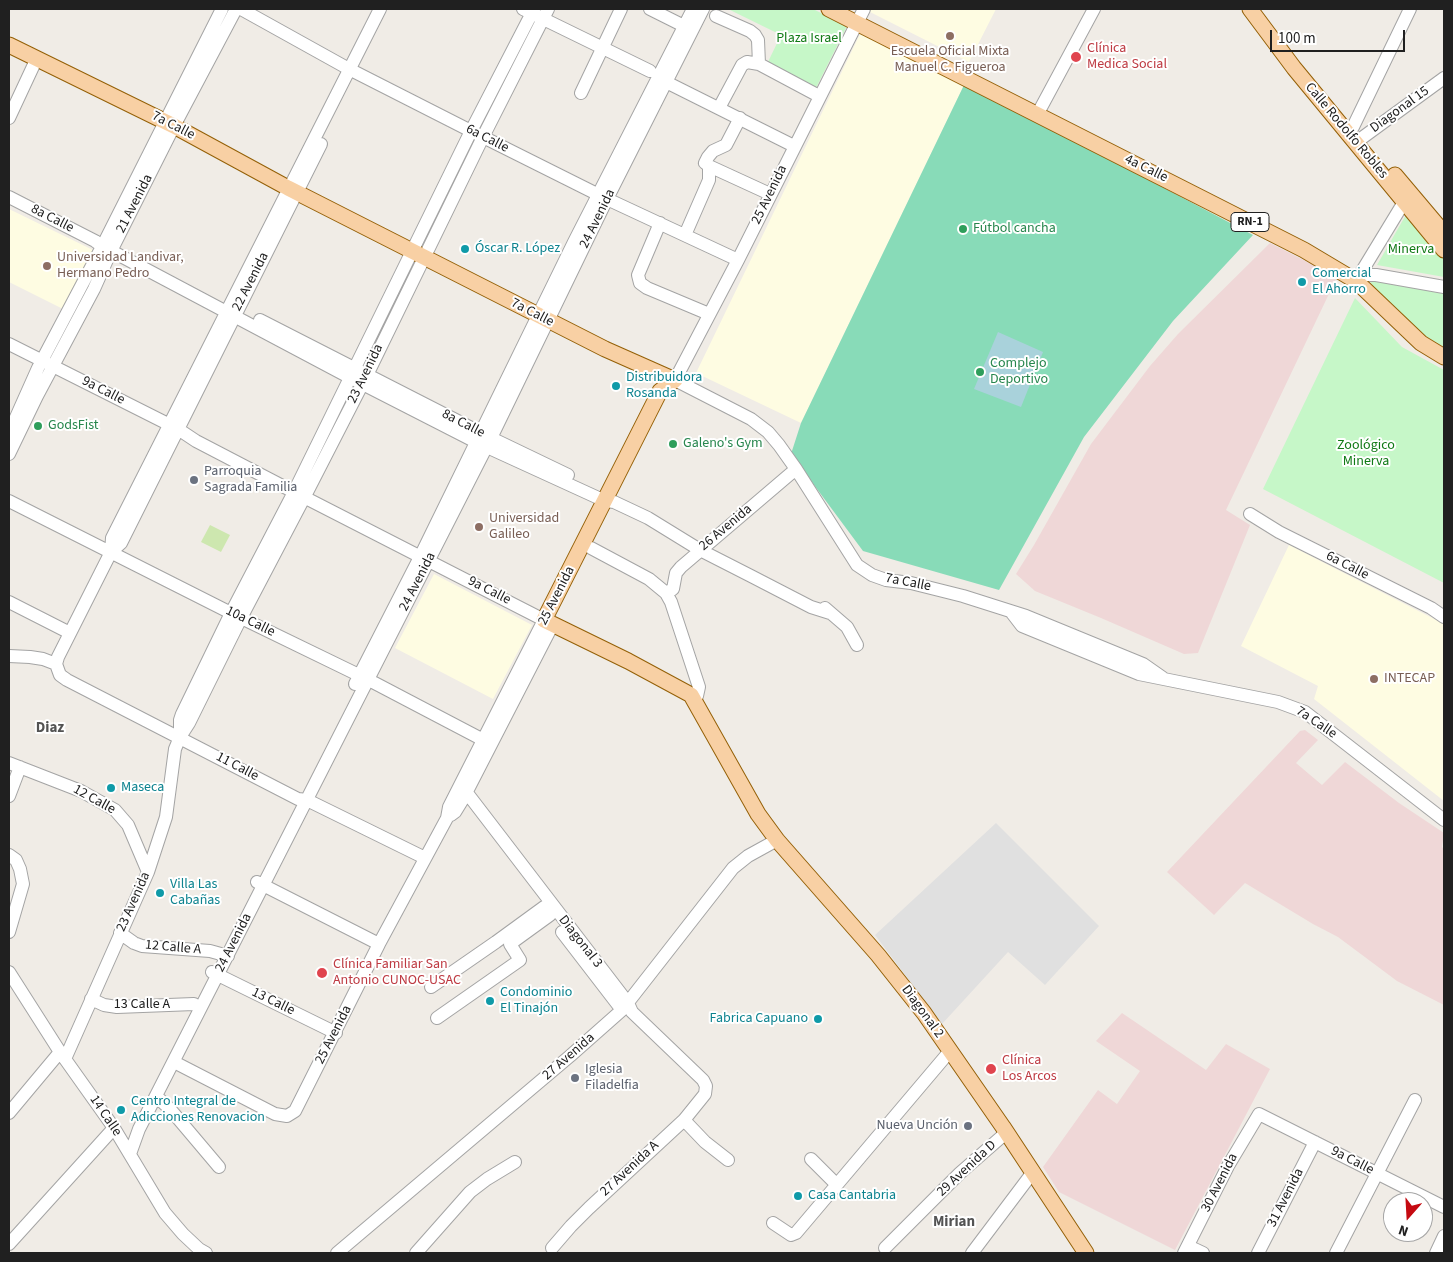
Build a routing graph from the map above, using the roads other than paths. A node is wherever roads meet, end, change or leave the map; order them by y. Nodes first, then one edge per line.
1 (222, 9) edge
2 (236, 9) edge
3 (241, 9) edge
4 (380, 9) edge
5 (388, 9) edge
6 (621, 9) edge
7 (650, 9) edge
8 (693, 9) edge
9 (703, 9) edge
10 (830, 9) edge
11 (842, 9) edge
12 (1094, 9) edge
13 (1250, 9) edge
14 (1262, 9) edge
15 (1410, 9) edge
16 (538, 11) edge
17 (716, 16) dead end
18 (860, 16) edge
19 (688, 28) junction
20 (9, 45) edge
21 (603, 48) junction
22 (35, 57) junction
23 (759, 64) junction
24 (353, 71) junction
25 (650, 71) dead end
26 (1444, 78) edge
27 (666, 82) junction
28 (581, 93) dead end
29 (819, 96) junction
30 (9, 105) edge
31 (719, 108) junction
32 (1039, 112) junction
33 (9, 118) edge
34 (740, 118) junction
35 (169, 124) junction
36 (477, 134) junction
37 (1355, 135) junction
38 (794, 146) junction
39 (710, 166) junction
40 (292, 190) junction
41 (770, 194) junction
42 (9, 197) edge
43 (603, 197) junction
44 (1408, 198) junction
45 (660, 223) junction
46 (1444, 233) edge
47 (684, 235) junction
48 (106, 245) junction
49 (1444, 250) edge
50 (418, 254) junction
51 (738, 260) junction
52 (1358, 278) junction
53 (1444, 287) edge
54 (232, 310) junction
55 (709, 314) junction
56 (544, 318) junction
57 (9, 344) edge
58 (1444, 351) edge
59 (9, 353) edge
60 (1444, 357) edge
61 (46, 368) junction
62 (351, 372) junction
63 (364, 379) junction
64 (675, 380) junction
65 (172, 430) junction
66 (9, 433) edge
67 (483, 440) junction
68 (9, 454) edge
69 (796, 469) junction
70 (299, 495) junction
71 (611, 499) junction
72 (9, 500) edge
73 (1250, 514) dead end
74 (704, 547) junction
75 (591, 548) junction
76 (111, 552) junction
77 (424, 559) junction
78 (668, 597) junction
79 (9, 602) edge
80 (236, 615) junction
81 (1444, 617) edge
82 (549, 622) junction
83 (70, 633) junction
84 (857, 645) dead end
85 (9, 656) edge
86 (56, 666) junction
87 (363, 677) junction
88 (695, 700) junction
89 (180, 737) junction
90 (487, 742) junction
91 (14, 765) edge
92 (740, 784) joint
93 (461, 794) junction
94 (9, 796) edge
95 (302, 799) junction
96 (1444, 820) edge
97 (777, 840) junction
98 (9, 856) edge
99 (424, 858) junction
100 (148, 872) junction
101 (260, 883) junction
102 (547, 911) junction
103 (9, 932) edge
104 (120, 933) junction
105 (379, 944) junction
106 (224, 954) junction
107 (9, 972) edge
108 (215, 973) junction
109 (431, 987) dead end
110 (91, 999) junction
111 (194, 1004) junction
112 (625, 1006) junction
113 (437, 1018) dead end
114 (336, 1032) junction
115 (950, 1051) junction
116 (63, 1056) junction
117 (174, 1062) junction
118 (706, 1089) joint
119 (156, 1096) junction
120 (1415, 1100) dead end
121 (9, 1113) edge
122 (1259, 1114) joint
123 (684, 1120) junction
124 (114, 1128) junction
125 (1007, 1132) junction
126 (1315, 1142) junction
127 (126, 1149) junction
128 (728, 1160) dead end
129 (811, 1160) dead end
130 (514, 1162) dead end
131 (219, 1167) dead end
132 (1033, 1172) junction
133 (1377, 1173) junction
134 (836, 1184) junction
135 (1444, 1207) edge
136 (773, 1223) dead end
137 (1444, 1236) edge
138 (9, 1244) edge
139 (552, 1248) dead end
140 (886, 1248) dead end
141 (1186, 1250) edge
142 (206, 1253) edge
143 (337, 1253) edge
144 (416, 1253) edge
145 (972, 1253) edge
146 (1086, 1253) edge
147 (1203, 1253) edge
148 (1258, 1253) edge
149 (1336, 1253) edge
150 (1436, 1253) edge

1 - 35 street, 21 Avenida
2 - 35 street, 21 Avenida
3 - 24 street, 6a Calle
4 - 24 street, 22 Avenida
5 - 24 street, 22 Avenida
6 - 21 street
7 - 19 street
8 - 19 street, 24 Avenida
9 - 19 street, 24 Avenida
10 - 18 main road, 4a Calle / RN-1
11 - 18 main road, 4a Calle / RN-1
12 - 32 street
13 - 37 main road, Calle Rodolfo Robles
14 - 37 main road, Calle Rodolfo Robles
15 - 37 street
16 - 21 street
16 - 36 street, 23 Avenida
17 - 23 street
18 - 29 street, 25 Avenida
18 - 32 main road, 4a Calle / RN-1
19 - 27 street, 24 Avenida
19 - 43 street, 24 Avenida
20 - 22 main road, 7a Calle
21 - 25 street
21 - 28 street
22 - 30 street
22 - 33 street
22 - 35 main road, 7a Calle
23 - 29 street
23 - 31 street
24 - 36 street, 6a Calle
24 - 40 street, 22 Avenida
26 - 37 street, Diagonal 15
27 - 31 street
27 - 43 street, 24 Avenida
29 - 38 street, 25 Avenida
31 - 34 street
32 - 52 main road, 4a Calle / RN-1
34 - 38 street
34 - 39 street
35 - 40 main road, 7a Calle
35 - 48 street, 21 Avenida
36 - 43 street, 6a Calle
36 - 50 street, 23 Avenida
37 - 44 main road, Calle Rodolfo Robles
38 - 41 street, 25 Avenida
39 - 41 street
39 - 47 street
40 - 50 main road, 7a Calle
40 - 54 street, 22 Avenida
41 - 51 street, 25 Avenida
42 - 48 street, 8a Calle
43 - 45 street, 6a Calle
43 - 56 street, 24 Avenida
44 - 46 main road, Calle Rodolfo Robles
44 - 49 main road, Calle Rodolfo Robles
44 - 52 street
45 - 47 street, 6a Calle
45 - 55 street
47 - 51 street, 6a Calle
48 - 54 street, 8a Calle
48 - 61 street, 21 Avenida
50 - 56 main road, 7a Calle
50 - 62 street, 23 Avenida
50 - 63 street, 23 Avenida
51 - 55 street, 25 Avenida
52 - 53 street
52 - 58 main road, 4a Calle / RN-1
52 - 60 main road, 4a Calle / RN-1
54 - 62 street, 8a Calle
54 - 65 street, 22 Avenida
55 - 64 street, 25 Avenida
56 - 64 main road, 7a Calle
56 - 67 street, 24 Avenida
57 - 61 street, 9a Calle
59 - 61 street, 9a Calle
61 - 65 street, 9a Calle
61 - 66 street, 21 Avenida
61 - 68 street, 21 Avenida
62 - 63 street, 8a Calle
62 - 70 street, 23 Avenida
63 - 67 street, 8a Calle
63 - 70 street, 23 Avenida
64 - 69 street, 7a Calle
64 - 71 main road, 25 Avenida
65 - 70 street, 9a Calle
65 - 76 street, 22 Avenida
67 - 71 street, 8a Calle
67 - 77 street, 24 Avenida
69 - 74 street, 26 Avenida
69 - 96 street, 7a Calle
70 - 77 street, 9a Calle
70 - 80 street, 23 Avenida
71 - 74 street, 8a Calle
71 - 75 main road, 25 Avenida
71 - 82 main road, 25 Avenida
72 - 76 street, 10a Calle
73 - 81 street, 6a Calle
74 - 78 street, 26 Avenida
74 - 84 street, 8a Calle
75 - 78 street
75 - 82 main road, 25 Avenida
76 - 80 street, 10a Calle
76 - 83 street, 22 Avenida
77 - 82 street, 9a Calle
77 - 87 street, 24 Avenida
78 - 88 street
79 - 83 street
80 - 87 street, 10a Calle
80 - 89 street, 23 Avenida
82 - 88 main road, 9a Calle
82 - 90 street, 25 Avenida
83 - 86 street, 22 Avenida
85 - 86 street, 11 Calle
86 - 89 street, 11 Calle
87 - 90 street, 10a Calle
87 - 95 street, 24 Avenida
88 - 92 main road, 9a Calle
89 - 95 street, 11 Calle
89 - 100 street, 23 Avenida
90 - 93 street, 25 Avenida
91 - 94 street
91 - 100 street, 12 Calle
92 - 97 main road, Diagonal 2
93 - 99 street, 25 Avenida
93 - 102 street, Diagonal 3
93 - 112 street, Diagonal 3
95 - 99 street, 11 Calle
95 - 101 street, 24 Avenida
97 - 112 street, 27 Avenida
97 - 115 main road, Diagonal 2
98 - 103 street
99 - 105 street, 25 Avenida
100 - 104 street, 23 Avenida
101 - 105 street
101 - 106 street, 24 Avenida
102 - 109 street
102 - 112 street, Diagonal 3
102 - 113 street
104 - 106 street, 12 Calle A
104 - 110 street, 23 Avenida
105 - 114 street, 25 Avenida
106 - 108 street, 24 Avenida
107 - 116 street, 14 Calle
108 - 111 street, 24 Avenida
108 - 114 street, 13 Calle
108 - 117 street, 24 Avenida
110 - 111 street, 13 Calle A
110 - 116 street, 23 Avenida
111 - 127 street, 24 Avenida
112 - 118 street, Diagonal 3
112 - 143 street, 27 Avenida
114 - 117 street, 25 Avenida
115 - 125 main road, Diagonal 2
115 - 134 street
116 - 121 street, 23 Avenida
116 - 124 street, 14 Calle
117 - 119 street, 24 Avenida
118 - 123 street, 27 Avenida A
119 - 127 street, 24 Avenida
119 - 131 street
120 - 133 street
122 - 126 street, 9a Calle
122 - 141 street, 30 Avenida
123 - 128 street
123 - 139 street, 27 Avenida A
124 - 127 street, 14 Calle
124 - 138 street
125 - 132 main road, Diagonal 2
125 - 140 street, 29 Avenida D
126 - 133 street, 9a Calle
126 - 148 street, 31 Avenida
127 - 142 street, 14 Calle
129 - 134 street
130 - 144 street
132 - 145 street
132 - 146 main road, Diagonal 2
133 - 135 street, 9a Calle
133 - 149 street
134 - 136 street
137 - 150 street
141 - 147 street

